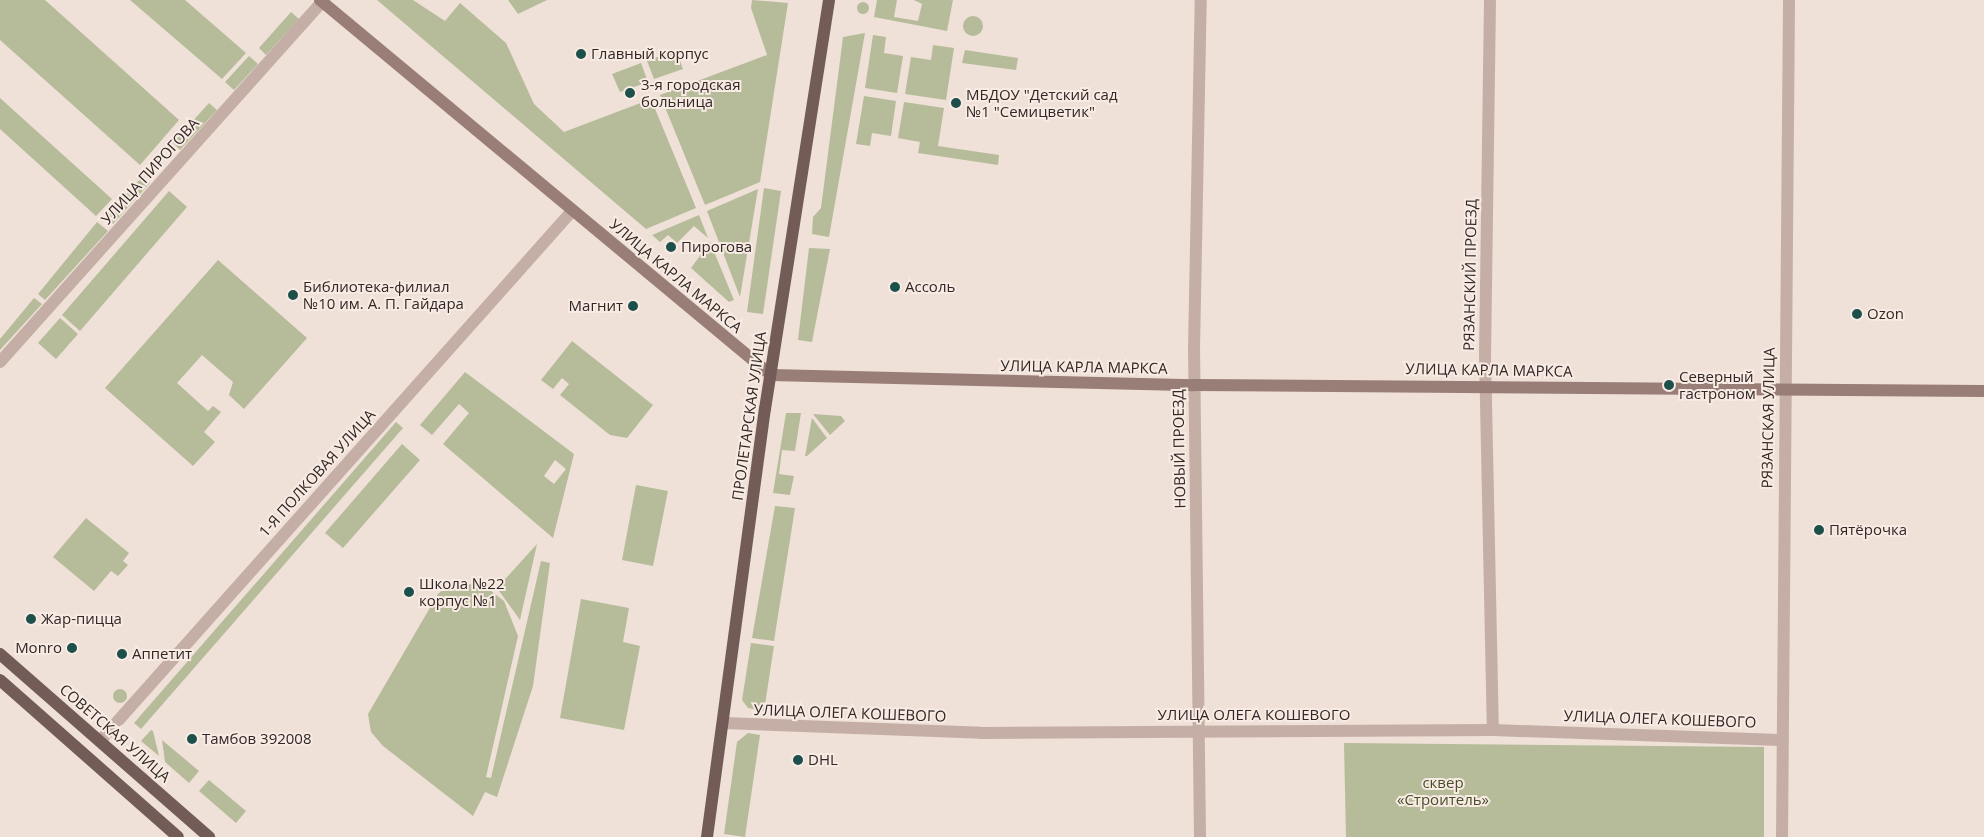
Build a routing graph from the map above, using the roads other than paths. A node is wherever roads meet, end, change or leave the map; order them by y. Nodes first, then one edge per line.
1 (829, 0) edge
2 (1201, 0) edge
3 (1490, 0) edge
4 (1789, 0) edge
5 (322, 1) edge
6 (572, 211) junction
7 (0, 362) edge
8 (771, 375) junction
9 (1194, 385) junction
10 (1485, 386) junction
11 (1784, 390) junction
12 (1984, 391) edge
13 (0, 654) edge
14 (0, 680) edge
15 (725, 723) junction
16 (1493, 730) junction
17 (1202, 732) junction
18 (1783, 740) junction
19 (100, 741) junction
20 (86, 756) junction
21 (178, 837) edge
22 (209, 837) edge
23 (707, 837) edge
24 (1200, 837) edge
25 (1782, 837) edge

1 - 8 main road, ПРОЛЕТАРСКАЯ УЛИЦА
2 - 9 street, НОВЫЙ ПРОЕЗД
3 - 10 street, РЯЗАНСКИЙ ПРОЕЗД
4 - 11 street, РЯЗАНСКАЯ УЛИЦА
5 - 6 main road, УЛИЦА КАРЛА МАРКСА
5 - 7 street, УЛИЦА ПИРОГОВА
6 - 8 main road, УЛИЦА КАРЛА МАРКСА
6 - 19 street, 1-Я ПОЛКОВАЯ УЛИЦА
8 - 9 main road, УЛИЦА КАРЛА МАРКСА
8 - 15 main road, ПРОЛЕТАРСКАЯ УЛИЦА
9 - 10 main road, УЛИЦА КАРЛА МАРКСА
9 - 17 street, НОВЫЙ ПРОЕЗД
10 - 11 main road, УЛИЦА КАРЛА МАРКСА
10 - 16 street, РЯЗАНСКИЙ ПРОЕЗД
11 - 12 main road, УЛИЦА КАРЛА МАРКСА
11 - 18 street, РЯЗАНСКАЯ УЛИЦА
13 - 19 main road, СОВЕТСКАЯ УЛИЦА
14 - 20 main road
15 - 17 street, УЛИЦА ОЛЕГА КОШЕВОГО
15 - 23 main road, ПРОЛЕТАРСКАЯ УЛИЦА
16 - 17 street, УЛИЦА ОЛЕГА КОШЕВОГО
16 - 18 street, УЛИЦА ОЛЕГА КОШЕВОГО
17 - 24 street, НОВЫЙ ПРОЕЗД
18 - 25 street, РЯЗАНСКАЯ УЛИЦА
19 - 20 main road, 1-Я ПОЛКОВАЯ УЛИЦА
19 - 22 main road, СОВЕТСКАЯ УЛИЦА
20 - 21 main road

